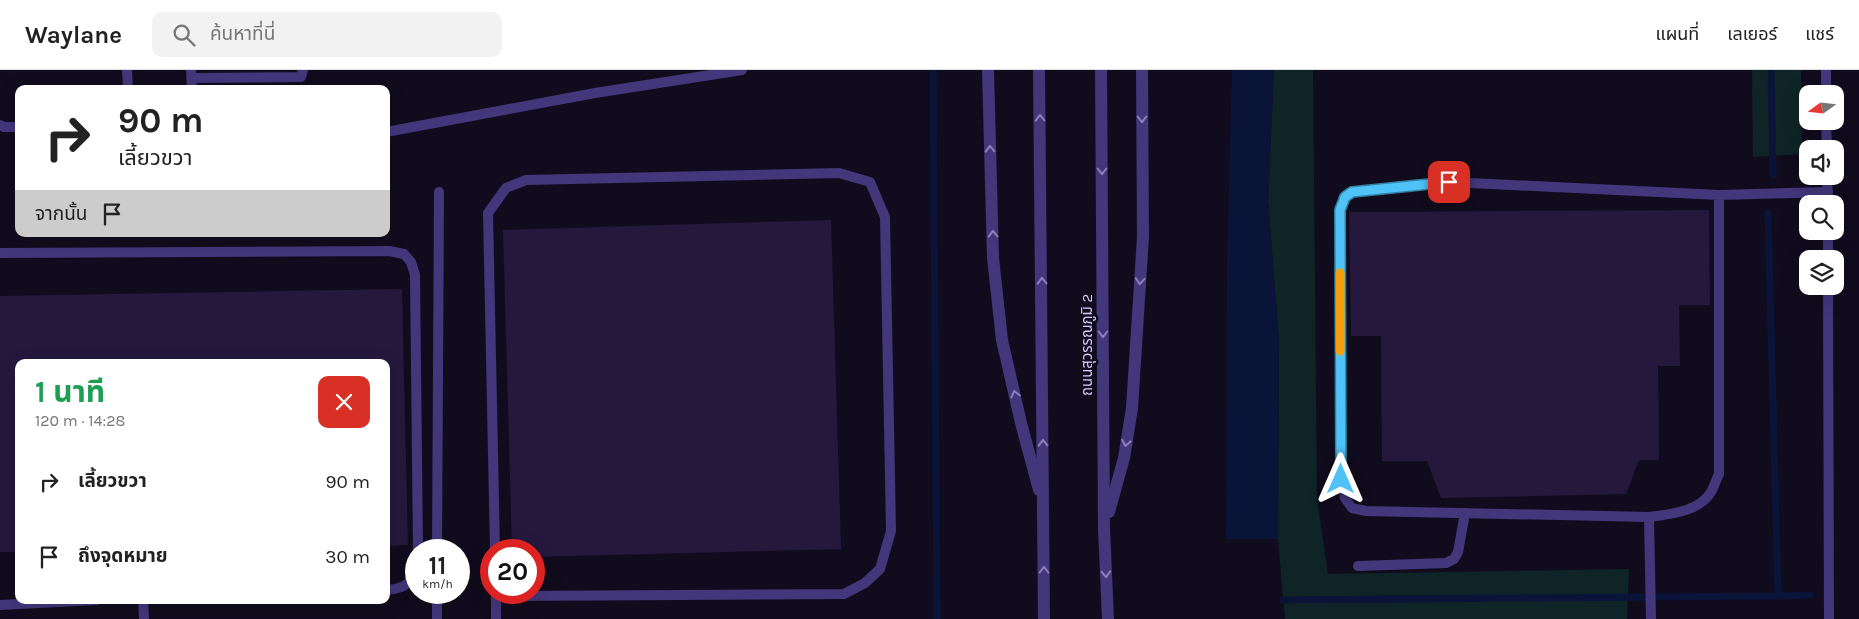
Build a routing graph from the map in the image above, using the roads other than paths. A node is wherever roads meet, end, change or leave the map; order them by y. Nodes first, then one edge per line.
1 (127, 70) edge
2 (303, 70) edge
3 (742, 70) edge
4 (988, 70) edge
5 (1040, 70) edge
6 (1101, 70) edge
7 (1142, 70) edge
8 (1826, 70) edge
9 (192, 79) edge
10 (128, 85) edge
11 (1826, 85) edge
12 (0, 125) edge
13 (15, 127) edge
14 (390, 131) edge
15 (1828, 185) edge
16 (439, 192) dead end
17 (1828, 192) joint
18 (1719, 195) junction
19 (0, 253) edge
20 (1828, 295) edge
21 (1044, 509) junction
22 (1465, 513) junction
23 (1649, 517) junction
24 (1104, 529) junction
25 (418, 539) edge
26 (437, 539) edge
27 (495, 539) edge
28 (1358, 566) dead end
29 (405, 586) edge
30 (390, 590) edge
31 (545, 594) edge
32 (19, 604) edge
33 (143, 604) edge
34 (437, 604) edge
35 (496, 604) edge
36 (0, 605) edge
37 (144, 619) edge
38 (437, 619) edge
39 (496, 619) edge
40 (1044, 619) edge
41 (1108, 619) edge
42 (1651, 619) edge
43 (1829, 619) edge

1 - 10 lane
2 - 9 lane
3 - 14 lane
21 -> 4 street
21 -> 5 street
6 -> 24 street, ถนนสุวรรณภูมิ 2
7 -> 24 street
8 - 11 lane
12 - 13 lane
15 - 17 lane
16 - 26 lane
17 - 18 lane
18 - 22 lane
18 - 23 lane
19 - 25 lane
20 - 43 lane
40 -> 21 street
22 - 23 lane
22 - 28 lane
23 - 42 lane
24 -> 41 street, ถนนสุวรรณภูมิ 2
27 - 31 lane
29 - 30 lane
32 - 36 lane
33 - 37 lane
34 - 38 lane
35 - 39 lane

